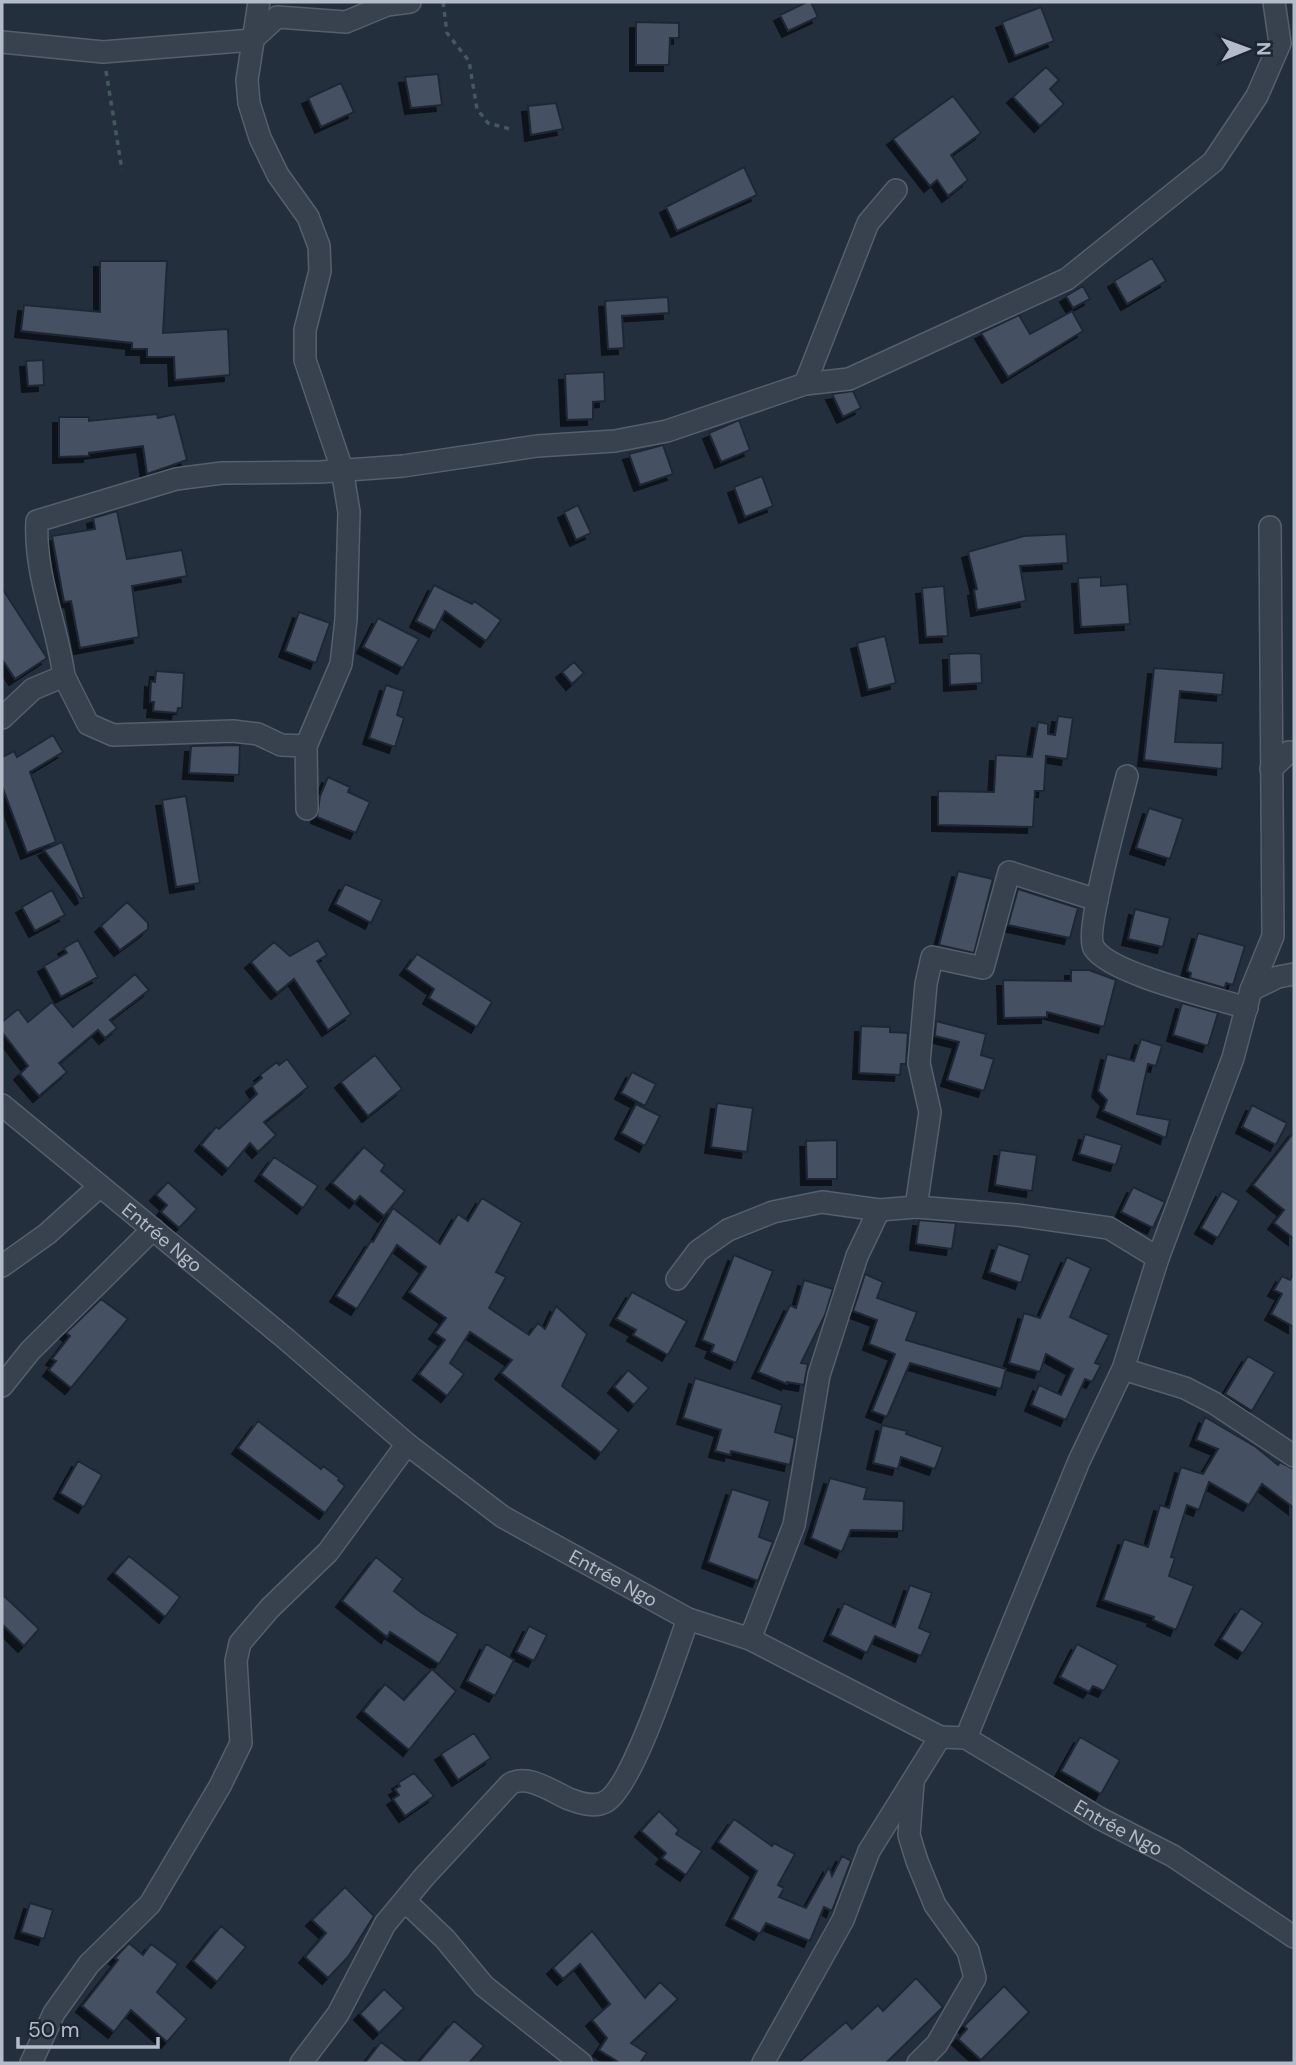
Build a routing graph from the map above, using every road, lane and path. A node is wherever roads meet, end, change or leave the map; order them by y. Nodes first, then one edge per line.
1 (259, 2) edge
2 (410, 2) edge
3 (443, 2) edge
4 (1274, 2) edge
5 (253, 40) junction
6 (2, 42) edge
7 (103, 52) junction
8 (510, 128) dead end
9 (122, 170) dead end
10 (897, 190) dead end
11 (805, 384) junction
12 (342, 469) junction
13 (1270, 527) dead end
14 (64, 676) junction
15 (2, 718) edge
16 (306, 746) junction
17 (1294, 752) edge
18 (1271, 769) junction
19 (1127, 776) dead end
20 (307, 808) dead end
21 (1097, 900) junction
22 (1294, 974) edge
23 (1249, 999) junction
24 (2, 1105) edge
25 (100, 1186) junction
26 (916, 1207) junction
27 (879, 1210) junction
28 (153, 1229) junction
29 (1158, 1258) junction
30 (2, 1266) edge
31 (677, 1279) dead end
32 (1123, 1369) junction
33 (2, 1386) edge
34 (407, 1444) junction
35 (1294, 1456) edge
36 (688, 1619) junction
37 (750, 1639) junction
38 (940, 1737) junction
39 (966, 1738) junction
40 (914, 1781) junction
41 (405, 1901) junction
42 (1294, 1937) edge
43 (31, 2063) edge
44 (301, 2063) edge
45 (581, 2063) edge
46 (763, 2063) edge
47 (918, 2063) edge

1 - 5 street
2 - 5 street
3 - 8 path
4 - 11 street
5 - 7 street
5 - 12 street
6 - 7 street
7 - 9 path
10 - 11 street
11 - 12 street
12 - 14 street
12 - 16 street
13 - 18 street
14 - 15 street
14 - 16 street
16 - 20 street
17 - 18 street
18 - 23 street
19 - 21 street
21 - 23 street
21 - 26 street
22 - 23 street
23 - 29 street
24 - 25 street, Entrée Ngo
25 - 28 street, Entrée Ngo
25 - 30 street
26 - 27 street
26 - 29 street
27 - 31 street
27 - 37 street
28 - 33 street
28 - 34 street, Entrée Ngo
29 - 32 street
32 - 35 street
32 - 39 street
34 - 36 street, Entrée Ngo
34 - 43 street
36 - 37 street, Entrée Ngo
36 - 41 street
37 - 38 street, Entrée Ngo
38 - 39 street, Entrée Ngo
38 - 40 street
39 - 42 street, Entrée Ngo
40 - 46 street
40 - 47 street
41 - 44 street
41 - 45 street

